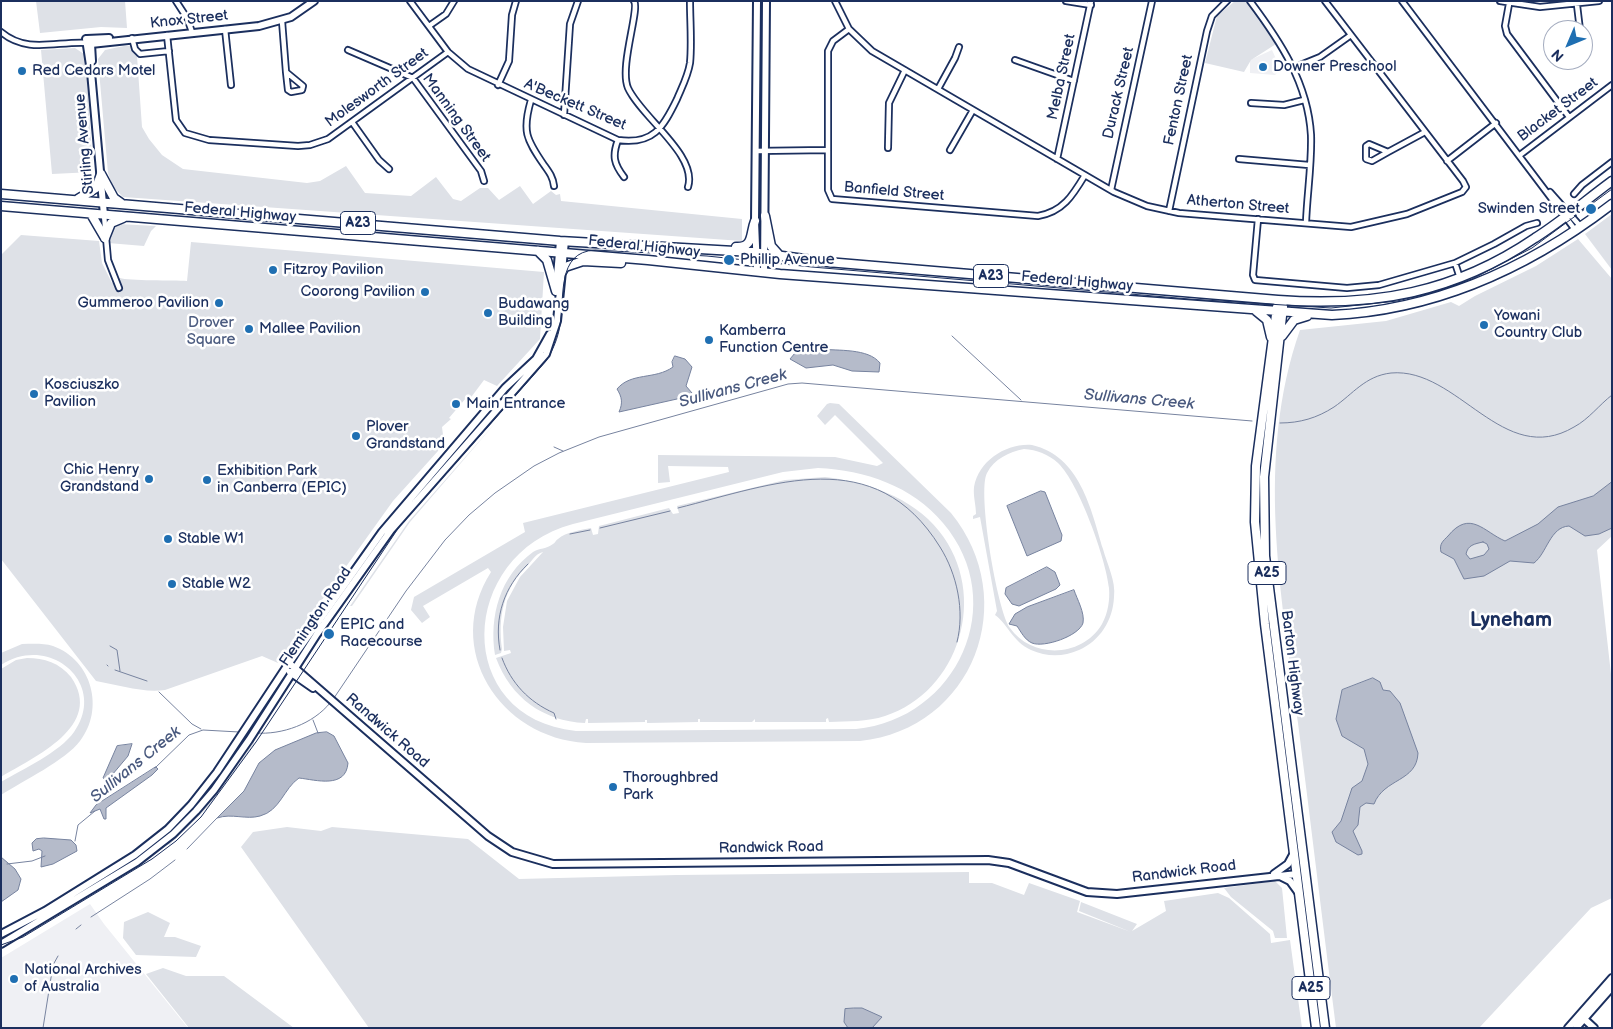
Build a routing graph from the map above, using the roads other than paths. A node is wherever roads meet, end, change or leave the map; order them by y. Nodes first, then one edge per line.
1 (176, 1) edge
2 (314, 1) edge
3 (410, 1) edge
4 (454, 1) edge
5 (516, 1) edge
6 (578, 1) edge
7 (634, 1) edge
8 (690, 1) edge
9 (757, 1) edge
10 (766, 1) edge
11 (836, 1) edge
12 (1066, 1) edge
13 (1152, 1) edge
14 (1226, 1) edge
15 (1250, 1) edge
16 (1325, 1) edge
17 (1411, 1) edge
18 (1500, 1) edge
19 (1599, 1) edge
20 (1091, 3) edge
21 (1404, 3) edge
22 (1509, 4) junction
23 (1577, 5) junction
24 (1579, 20) edge
25 (282, 21) junction
26 (429, 26) junction
27 (225, 29) junction
28 (849, 30) junction
29 (1, 32) edge
30 (192, 32) junction
31 (167, 34) junction
32 (1351, 35) junction
33 (132, 38) junction
34 (87, 41) junction
35 (959, 46) dead end
36 (348, 50) dead end
37 (169, 51) junction
38 (448, 52) junction
39 (1015, 60) dead end
40 (1294, 68) junction
41 (905, 70) junction
42 (286, 72) junction
43 (413, 78) junction
44 (1074, 81) junction
45 (1612, 84) edge
46 (231, 85) dead end
47 (498, 85) junction
48 (938, 89) junction
49 (531, 100) junction
50 (1304, 100) junction
51 (1251, 102) dead end
52 (973, 110) junction
53 (564, 115) junction
54 (1570, 117) junction
55 (352, 122) junction
56 (1496, 123) junction
57 (660, 129) junction
58 (1425, 132) junction
59 (618, 140) junction
60 (888, 148) dead end
61 (828, 150) junction
62 (950, 150) dead end
63 (756, 151) junction
64 (766, 151) junction
65 (1388, 152) junction
66 (1520, 155) junction
67 (1057, 159) junction
68 (1239, 159) dead end
69 (1447, 161) junction
70 (1612, 162) edge
71 (1309, 165) junction
72 (389, 169) dead end
73 (101, 174) junction
74 (1085, 174) junction
75 (624, 177) dead end
76 (484, 181) dead end
77 (1612, 181) edge
78 (554, 186) dead end
79 (688, 187) dead end
80 (1111, 190) junction
81 (1, 194) edge
82 (1574, 194) dead end
83 (75, 200) junction
84 (103, 202) junction
85 (121, 204) junction
86 (1612, 204) edge
87 (1, 206) edge
88 (1169, 211) junction
89 (91, 214) junction
90 (104, 215) junction
91 (1567, 215) junction
92 (765, 216) junction
93 (125, 217) junction
94 (1258, 219) junction
95 (755, 221) junction
96 (1306, 223) junction
97 (1537, 223) dead end
98 (1578, 229) junction
99 (105, 238) junction
100 (562, 241) junction
101 (697, 248) junction
102 (538, 251) junction
103 (760, 253) junction
104 (561, 254) junction
105 (781, 256) junction
106 (638, 259) junction
107 (1455, 263) junction
108 (562, 272) junction
109 (761, 272) junction
110 (1460, 279) junction
111 (118, 288) dead end
112 (556, 291) junction
113 (1281, 300) junction
114 (1254, 310) junction
115 (1279, 312) junction
116 (1314, 315) junction
117 (1276, 341) junction
118 (358, 571) junction
119 (287, 666) junction
120 (294, 671) junction
121 (1295, 851) junction
122 (1301, 871) junction
123 (1273, 875) junction
124 (1299, 898) junction
125 (1, 934) edge
126 (1, 944) edge
127 (1612, 978) edge
128 (1612, 987) edge
129 (1580, 1022) edge
130 (1316, 1028) edge
131 (1325, 1028) edge
132 (1568, 1028) edge
133 (1594, 1028) edge

1 - 30 street
2 - 25 main road, Knox Street
3 - 26 street, A'Beckett Street
4 - 26 street
5 - 47 street
6 - 53 street
7 - 57 street
8 - 57 street
9 - 63 main road
10 - 64 main road
11 - 28 street, Atherton Street
12 - 20 street
13 - 80 street, Durack Street
14 - 88 street, Fenton Street
15 - 40 street
16 - 32 street, Atherton Street
17 - 21 street
18 - 22 street
19 - 23 street
20 - 44 street, Melba Street
21 - 56 street
22 - 23 street
22 - 54 street
23 - 24 street
25 - 27 main road, Knox Street
25 - 42 street
26 - 38 street, A'Beckett Street
27 - 30 main road, Knox Street
27 - 46 street
28 - 41 street, Atherton Street
28 - 61 street, Banfield Street
29 - 34 street
30 - 31 main road, Knox Street
31 - 33 main road, Knox Street
31 - 37 street, Molesworth Street
32 - 40 street
32 - 58 street, Atherton Street
33 - 34 main road, Knox Street
33 - 37 street
34 - 73 main road, Stirling Avenue
35 - 48 street
36 - 43 street, Manning Street
37 - 55 street, Molesworth Street
38 - 43 street, Molesworth Street
38 - 47 street, A'Beckett Street
39 - 44 street
40 - 50 street
41 - 48 street, Atherton Street
41 - 60 street
42 - 42 street
43 - 55 street, Molesworth Street
43 - 76 street, Manning Street
44 - 67 street, Melba Street
45 - 54 street, Blacket Street
47 - 49 street, A'Beckett Street
48 - 52 street, Atherton Street
49 - 53 street, A'Beckett Street
49 - 78 street
50 - 51 street
50 - 71 street
52 - 62 street
52 - 67 street, Atherton Street
53 - 59 street, A'Beckett Street
54 - 66 street, Blacket Street
55 - 72 street
56 - 66 street
56 - 69 street
57 - 59 street, A'Beckett Street
57 - 79 street
58 - 65 street
58 - 69 street, Atherton Street
59 - 75 street
61 - 64 street
61 - 74 street, Banfield Street
63 - 64 street
63 - 95 main road
64 - 92 main road
65 - 65 street
66 - 91 street
67 - 74 street, Atherton Street
68 - 71 street
69 - 96 street, Atherton Street
70 - 82 street
71 - 96 street
73 - 83 highway
73 - 84 main road, Stirling Avenue
73 - 85 highway
74 - 80 street, Atherton Street
77 - 91 highway, A23
80 - 88 street, Atherton Street
81 - 83 highway, Federal Highway / A23
83 - 84 highway, Federal Highway / A23
84 - 85 highway, Federal Highway / A23
84 - 90 main road, Stirling Avenue
85 - 100 highway, Federal Highway / A23
86 - 98 highway, A23
87 - 89 highway, Federal Highway / A23
88 - 94 street, Atherton Street
89 - 90 highway, Federal Highway / A23
89 - 99 highway
90 - 93 highway, Federal Highway / A23
90 - 99 street
91 - 98 street
91 - 110 highway, A23
92 - 103 main road
92 - 105 highway
93 - 99 highway
93 - 102 highway, Federal Highway / A23
94 - 96 street, Atherton Street
94 - 107 street
95 - 101 highway
95 - 103 main road
97 - 107 street
98 - 116 highway, A23
99 - 111 street
100 - 101 highway, Federal Highway / A23
100 - 104 main road, Flemington Road
101 - 103 highway, Federal Highway / A23
102 - 104 highway, Federal Highway / A23
102 - 112 highway
103 - 105 highway, Federal Highway / A23
103 - 109 main road
104 - 106 highway, Federal Highway / A23
104 - 108 main road, Flemington Road
104 - 112 main road, Flemington Road
105 - 113 highway, Federal Highway / A23
106 - 108 highway
106 - 109 highway, Federal Highway / A23
107 - 110 street
108 - 118 main road, Flemington Road
109 - 114 highway, Federal Highway / A23
110 - 113 highway, A23
112 - 118 main road, Flemington Road
113 - 115 highway, Barton Highway / A25
114 - 115 highway, Federal Highway / A23
114 - 117 highway, A25
115 - 116 highway, Federal Highway / A23
115 - 117 highway, Barton Highway / A25
116 - 117 highway, A25
117 - 121 highway, Barton Highway / A25
117 - 122 highway, Barton Highway / A25
118 - 119 main road, Flemington Road
118 - 120 main road, Flemington Road
119 - 120 main road, Randwick Road
119 - 125 main road, Flemington Road
120 - 123 main road, Randwick Road
120 - 126 main road, Flemington Road
121 - 122 highway, Barton Highway / A25
121 - 123 main road
122 - 123 main road, Randwick Road
122 - 124 highway, Barton Highway / A25
122 - 131 highway, Barton Highway / A25
123 - 124 main road
124 - 130 highway, Barton Highway / A25
127 - 129 main road
128 - 129 main road
129 - 132 main road
129 - 133 main road

